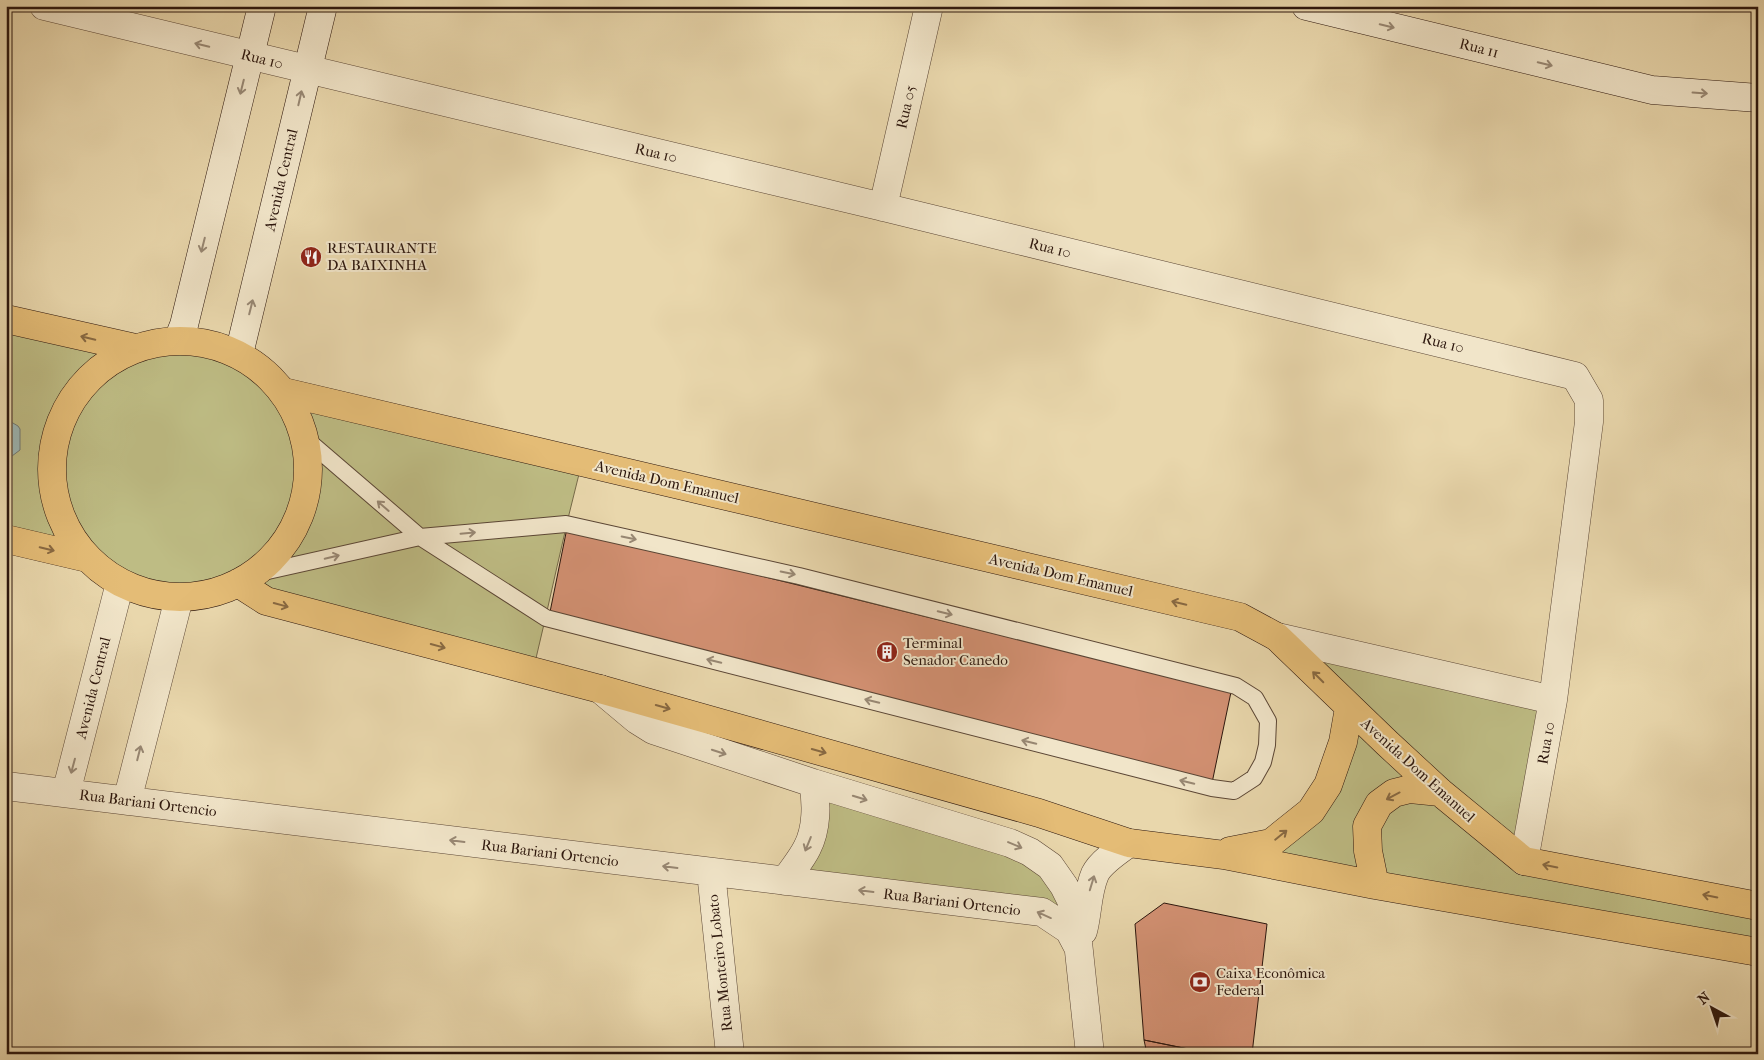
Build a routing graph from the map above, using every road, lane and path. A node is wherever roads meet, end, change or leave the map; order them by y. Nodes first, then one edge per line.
1 (44, 6) edge
2 (262, 6) edge
3 (323, 6) edge
4 (929, 6) edge
5 (1306, 6) edge
6 (250, 56) junction
7 (307, 70) junction
8 (1758, 98) edge
9 (883, 207) junction
10 (6, 319) edge
11 (178, 340) junction
12 (135, 348) junction
13 (239, 354) junction
14 (284, 392) junction
15 (306, 440) junction
16 (420, 537) junction
17 (6, 539) edge
18 (87, 558) junction
19 (244, 579) junction
20 (120, 583) junction
21 (179, 598) junction
22 (1278, 637) junction
23 (600, 689) junction
24 (1553, 700) junction
25 (1349, 708) junction
26 (813, 783) junction
27 (6, 786) edge
28 (1440, 792) junction
29 (66, 793) junction
30 (127, 800) junction
31 (1129, 843) junction
32 (1219, 854) junction
33 (1524, 861) junction
34 (711, 872) junction
35 (785, 881) junction
36 (1375, 885) junction
37 (1758, 906) edge
38 (1078, 947) junction
39 (1758, 952) edge
40 (730, 1054) edge
41 (1090, 1054) edge

6 -> 1 street, Rua 10
2 - 6 street
3 - 7 street, Avenida Central
4 - 9 street, Rua 05
5 -> 8 street, Rua 11
6 - 7 street, Rua 10
6 -> 11 street
7 - 9 street, Rua 10
13 -> 7 street, Avenida Central
9 - 24 street, Rua 10
12 -> 10 main road
11 - 12 main road
11 - 13 main road
12 - 18 main road
13 - 14 main road
14 - 15 main road
22 -> 14 main road, Avenida Dom Emanuel
16 -> 15 lane
15 - 19 main road
16 -> 16 lane
19 -> 16 lane
17 -> 18 main road
18 - 20 main road
19 - 21 main road
19 -> 23 main road
20 - 21 main road
20 -> 29 street, Avenida Central
30 -> 21 street
22 - 24 street
25 -> 22 main road, Avenida Dom Emanuel
23 -> 26 street
23 -> 31 main road
24 - 33 street, Rua 10
25 - 28 main road, Avenida Dom Emanuel
32 -> 25 main road
26 -> 35 street
26 -> 38 street
27 - 29 street, Rua Bariani Ortencio
28 - 33 main road, Avenida Dom Emanuel
28 -> 36 main road
29 - 30 street, Rua Bariani Ortencio
34 -> 30 street, Rua Bariani Ortencio
31 - 32 main road
38 -> 31 street
32 - 36 main road
37 -> 33 main road, Avenida Dom Emanuel
34 - 35 street, Rua Bariani Ortencio
34 - 40 street, Rua Monteiro Lobato
38 -> 35 street, Rua Bariani Ortencio
36 - 39 main road
38 - 41 street

